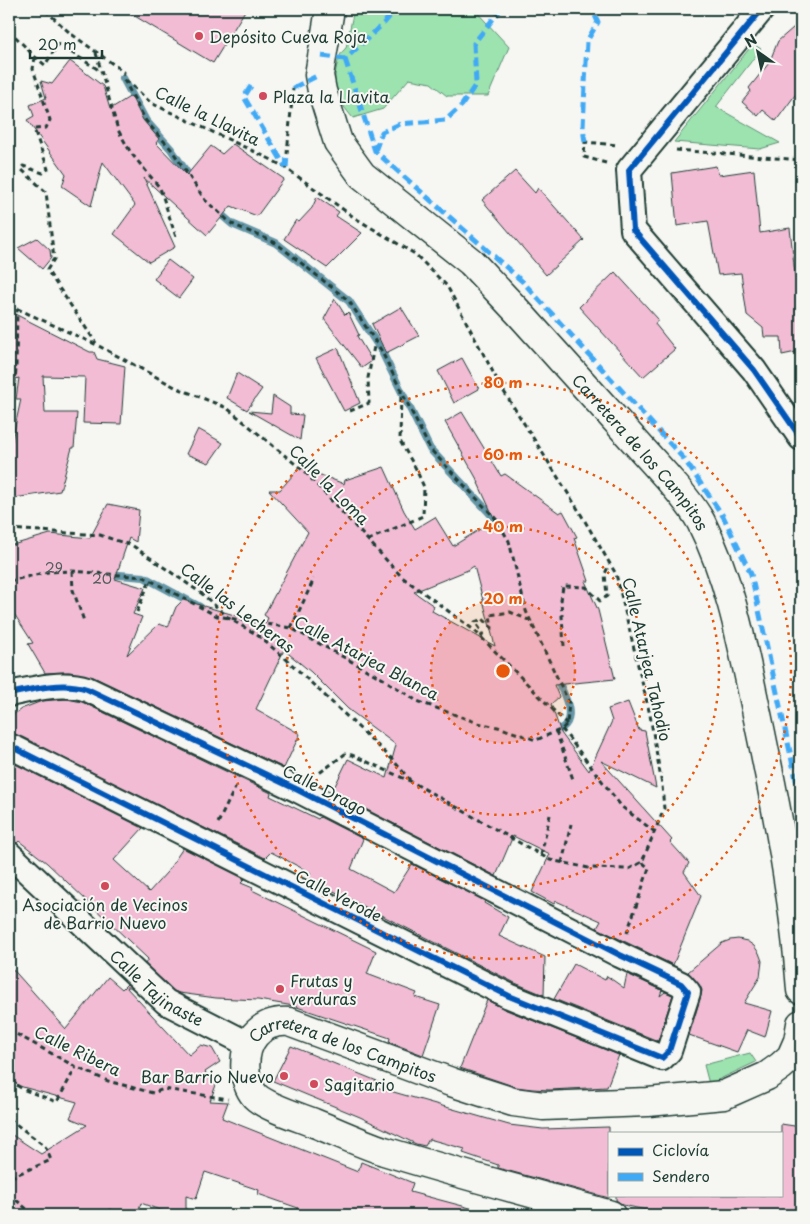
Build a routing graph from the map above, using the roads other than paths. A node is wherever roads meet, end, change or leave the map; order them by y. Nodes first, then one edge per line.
1 (330, 9) edge
2 (762, 9) edge
3 (801, 438) edge
4 (9, 694) edge
5 (9, 746) edge
6 (9, 854) edge
7 (801, 990) edge
8 (801, 1024) edge
9 (250, 1045) junction
10 (662, 1058) joint
11 (611, 1215) edge

1 - 7 main road, Carretera de los Campitos
2 - 3 street
4 - 10 street, Calle Drago
5 - 10 street, Calle Verode
6 - 9 street, Calle Tajinaste
8 - 9 main road, Carretera de los Campitos
9 - 11 main road, Carretera de los Campitos

